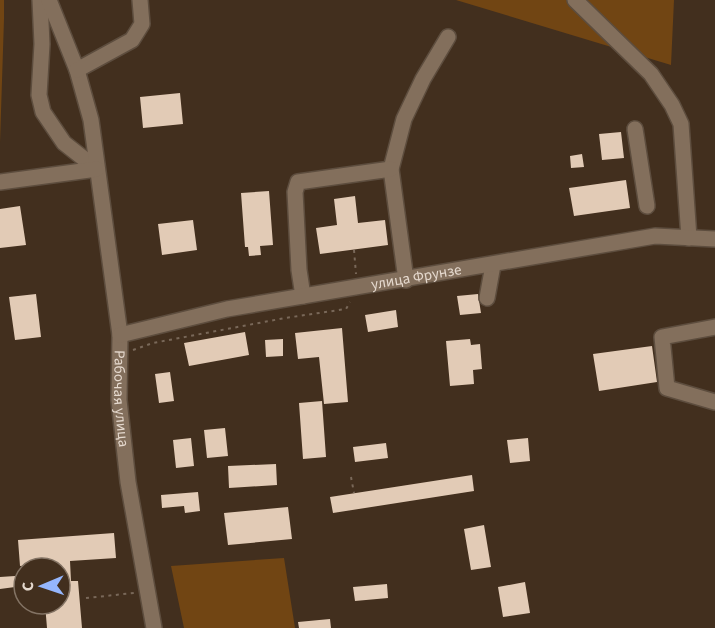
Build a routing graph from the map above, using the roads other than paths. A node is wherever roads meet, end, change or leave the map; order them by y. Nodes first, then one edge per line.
1 (40, 0) edge
2 (49, 0) edge
3 (140, 0) edge
4 (576, 0) edge
5 (448, 37) dead end
6 (77, 70) junction
7 (635, 129) dead end
8 (97, 169) junction
9 (391, 169) junction
10 (0, 182) edge
11 (646, 206) dead end
12 (689, 238) junction
13 (715, 239) edge
14 (493, 265) junction
15 (406, 280) junction
16 (303, 296) junction
17 (488, 298) dead end
18 (715, 327) edge
19 (120, 335) junction
20 (715, 402) edge
21 (154, 628) edge

1 - 8 street
2 - 6 street, Рабочая улица
3 - 6 street
4 - 12 street
5 - 9 street
6 - 8 street, Рабочая улица
7 - 11 street
8 - 10 street
8 - 19 street, Рабочая улица
9 - 15 street
9 - 16 street
12 - 13 street, улица Фрунзе
12 - 14 street, улица Фрунзе
14 - 15 street, улица Фрунзе
14 - 17 street
15 - 16 street, улица Фрунзе
16 - 19 street, улица Фрунзе
18 - 20 street
19 - 21 street, Рабочая улица

